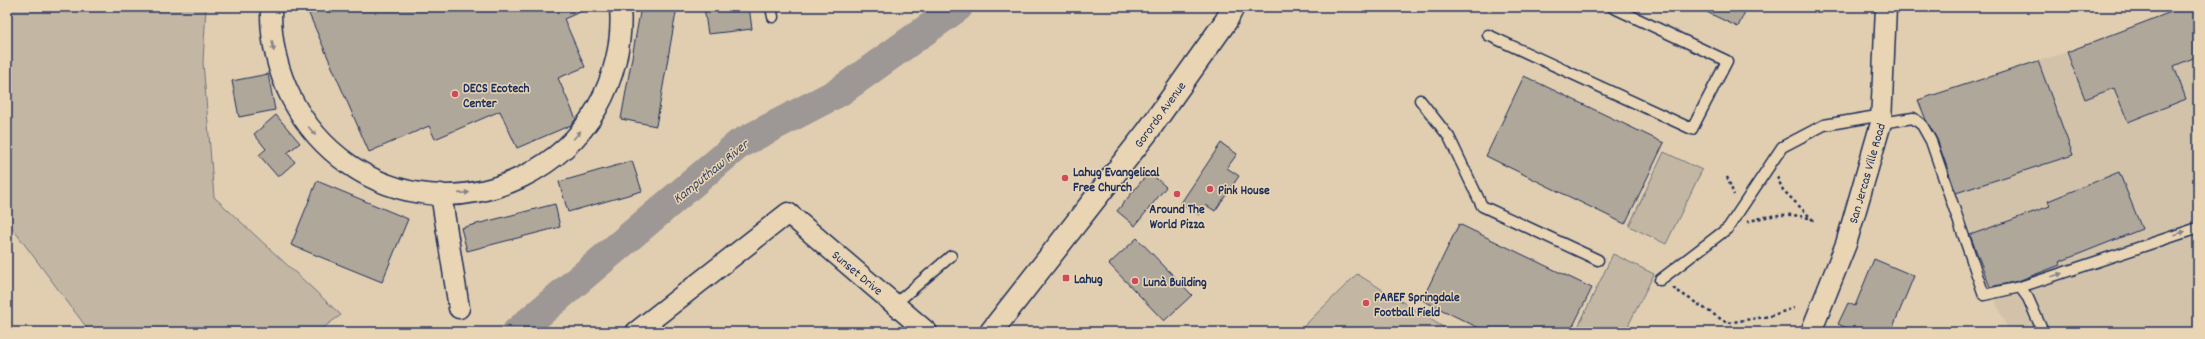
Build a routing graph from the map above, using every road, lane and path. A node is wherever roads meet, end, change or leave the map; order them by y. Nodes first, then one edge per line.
1 (271, 7) edge
2 (620, 7) edge
3 (1233, 7) edge
4 (1612, 7) edge
5 (1886, 7) edge
6 (1488, 35) dead end
7 (1420, 100) dead end
8 (1882, 119) junction
9 (1771, 164) junction
10 (441, 194) junction
11 (1728, 228) junction
12 (2198, 228) edge
13 (951, 256) dead end
14 (1598, 260) dead end
15 (1660, 280) joint
16 (2020, 287) junction
17 (895, 304) junction
18 (459, 308) dead end
19 (1794, 308) dead end
20 (636, 332) edge
21 (927, 332) edge
22 (991, 332) edge
23 (1811, 332) edge
24 (2043, 332) edge

1 -> 10 street
10 -> 2 street
3 - 22 main road, Gorordo Avenue
4 - 6 lane
5 - 8 street, San Jercas Ville Road
7 - 14 lane
8 - 9 lane
8 - 16 lane
8 - 23 street, San Jercas Ville Road
9 - 11 lane
9 - 11 path
10 - 18 street
11 - 15 lane
16 -> 12 lane
13 - 17 lane
15 - 19 path
16 - 24 lane
17 - 20 street, Sunset Drive
17 - 21 street, Sunset Drive

